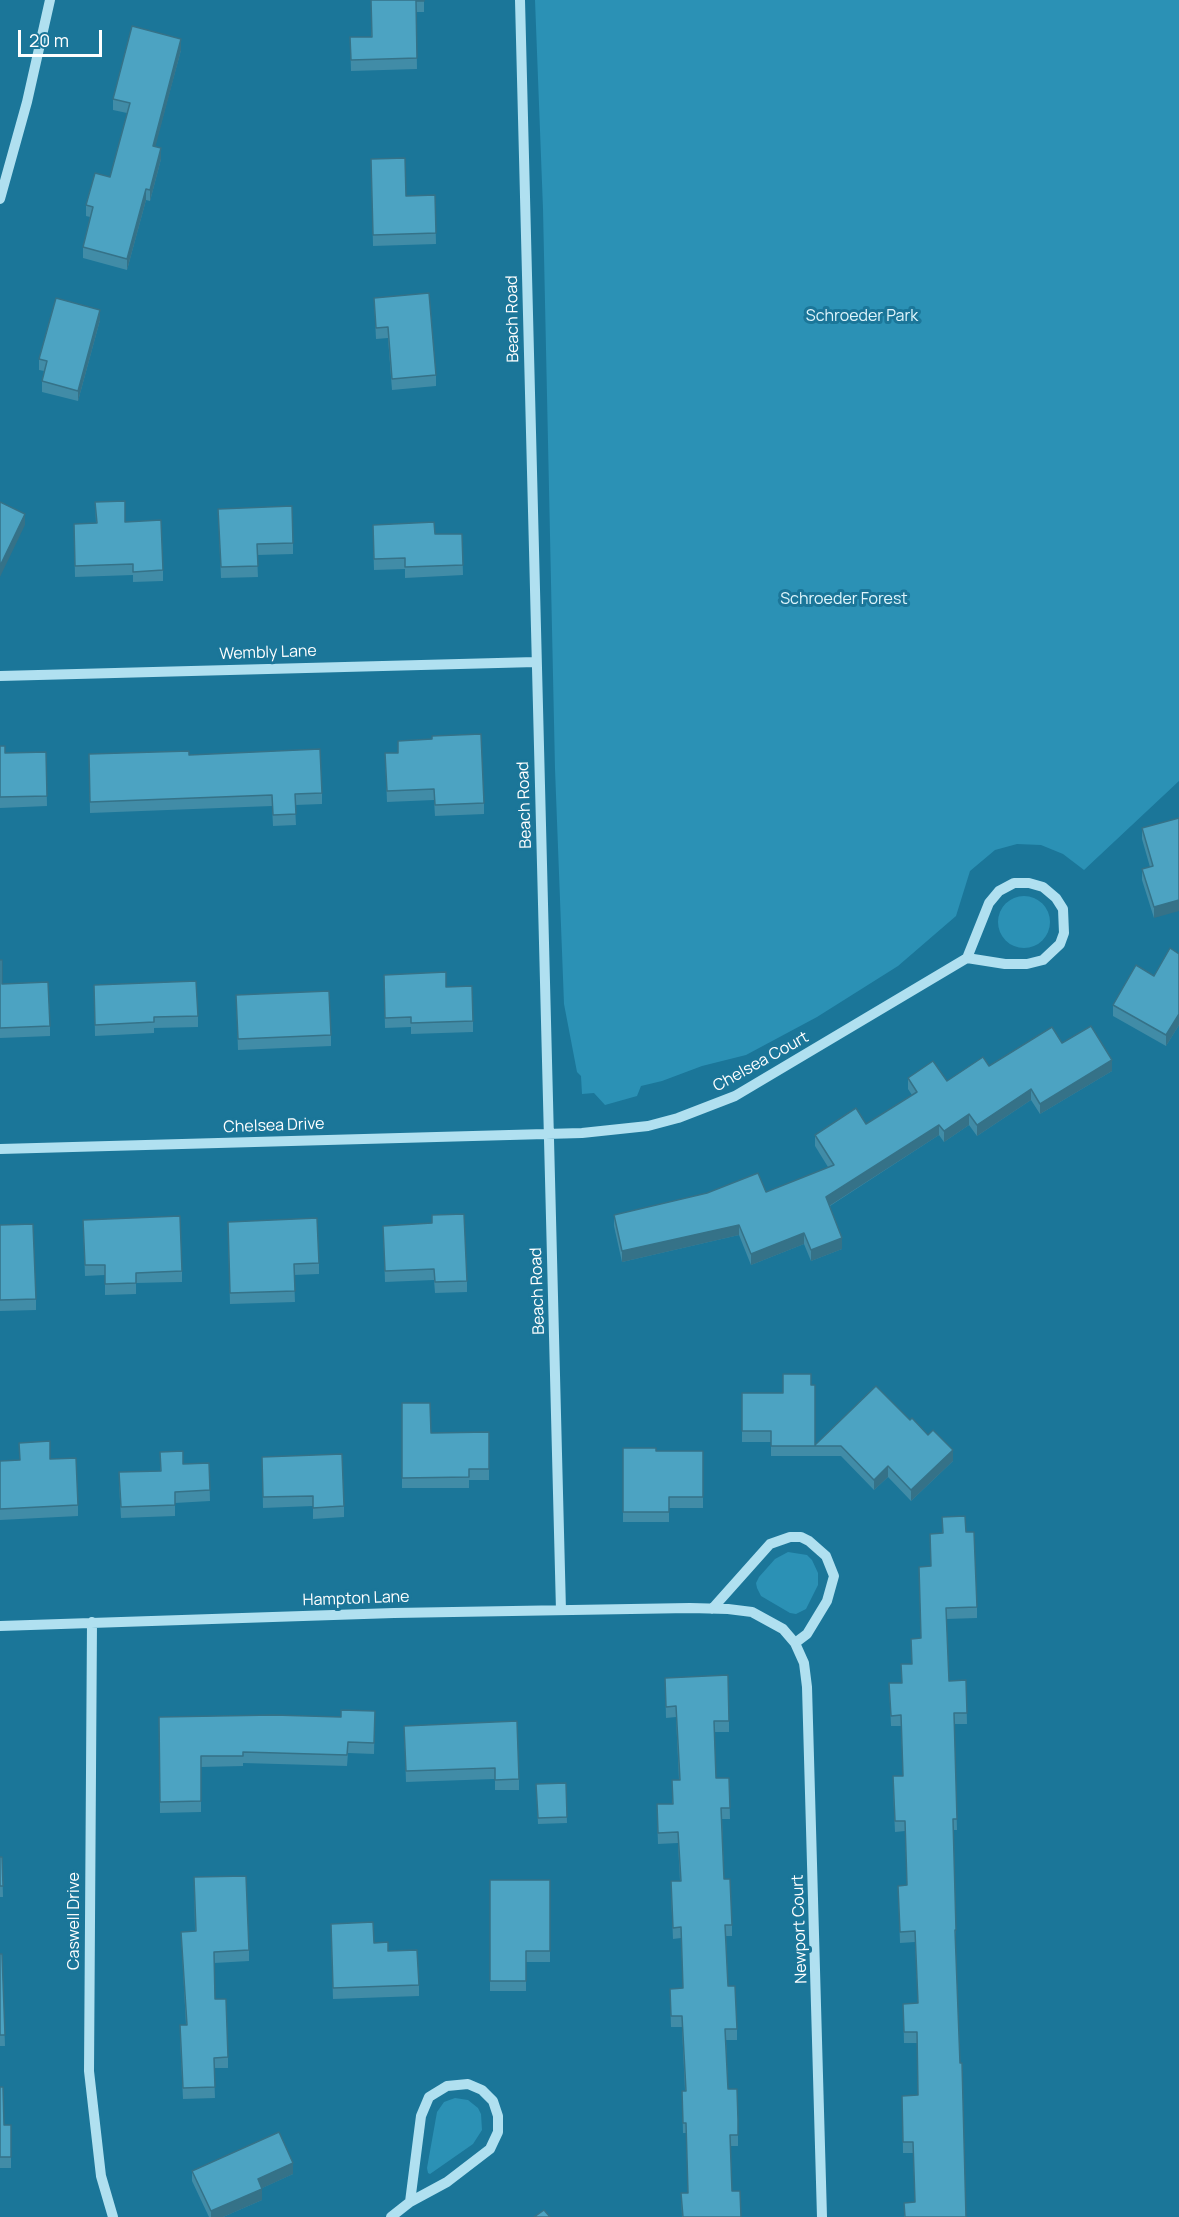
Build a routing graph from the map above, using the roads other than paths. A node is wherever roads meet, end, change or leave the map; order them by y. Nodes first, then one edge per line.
1 (50, 0) edge
2 (520, 0) edge
3 (0, 199) edge
4 (536, 662) junction
5 (0, 676) edge
6 (967, 958) junction
7 (549, 1134) junction
8 (0, 1149) edge
9 (712, 1609) junction
10 (561, 1610) junction
11 (767, 1619) joint
12 (92, 1622) junction
13 (0, 1626) edge
14 (795, 1643) junction
15 (410, 2202) junction
16 (113, 2217) edge
17 (391, 2217) edge
18 (822, 2217) edge

1 - 3 street
2 - 4 street, Beach Road
4 - 5 street, Wembly Lane
4 - 7 street, Beach Road
6 - 6 street
6 - 7 street, Chelsea Court
7 - 8 street, Chelsea Drive
7 - 10 street, Beach Road
9 - 10 street, Hampton Lane
9 - 11 street, Hampton Lane
9 - 14 street
10 - 12 street, Hampton Lane
11 - 14 street, Newport Court
12 - 13 street, Hampton Lane
12 - 16 street, Caswell Drive
14 - 18 street, Newport Court
15 - 15 street
15 - 17 street

